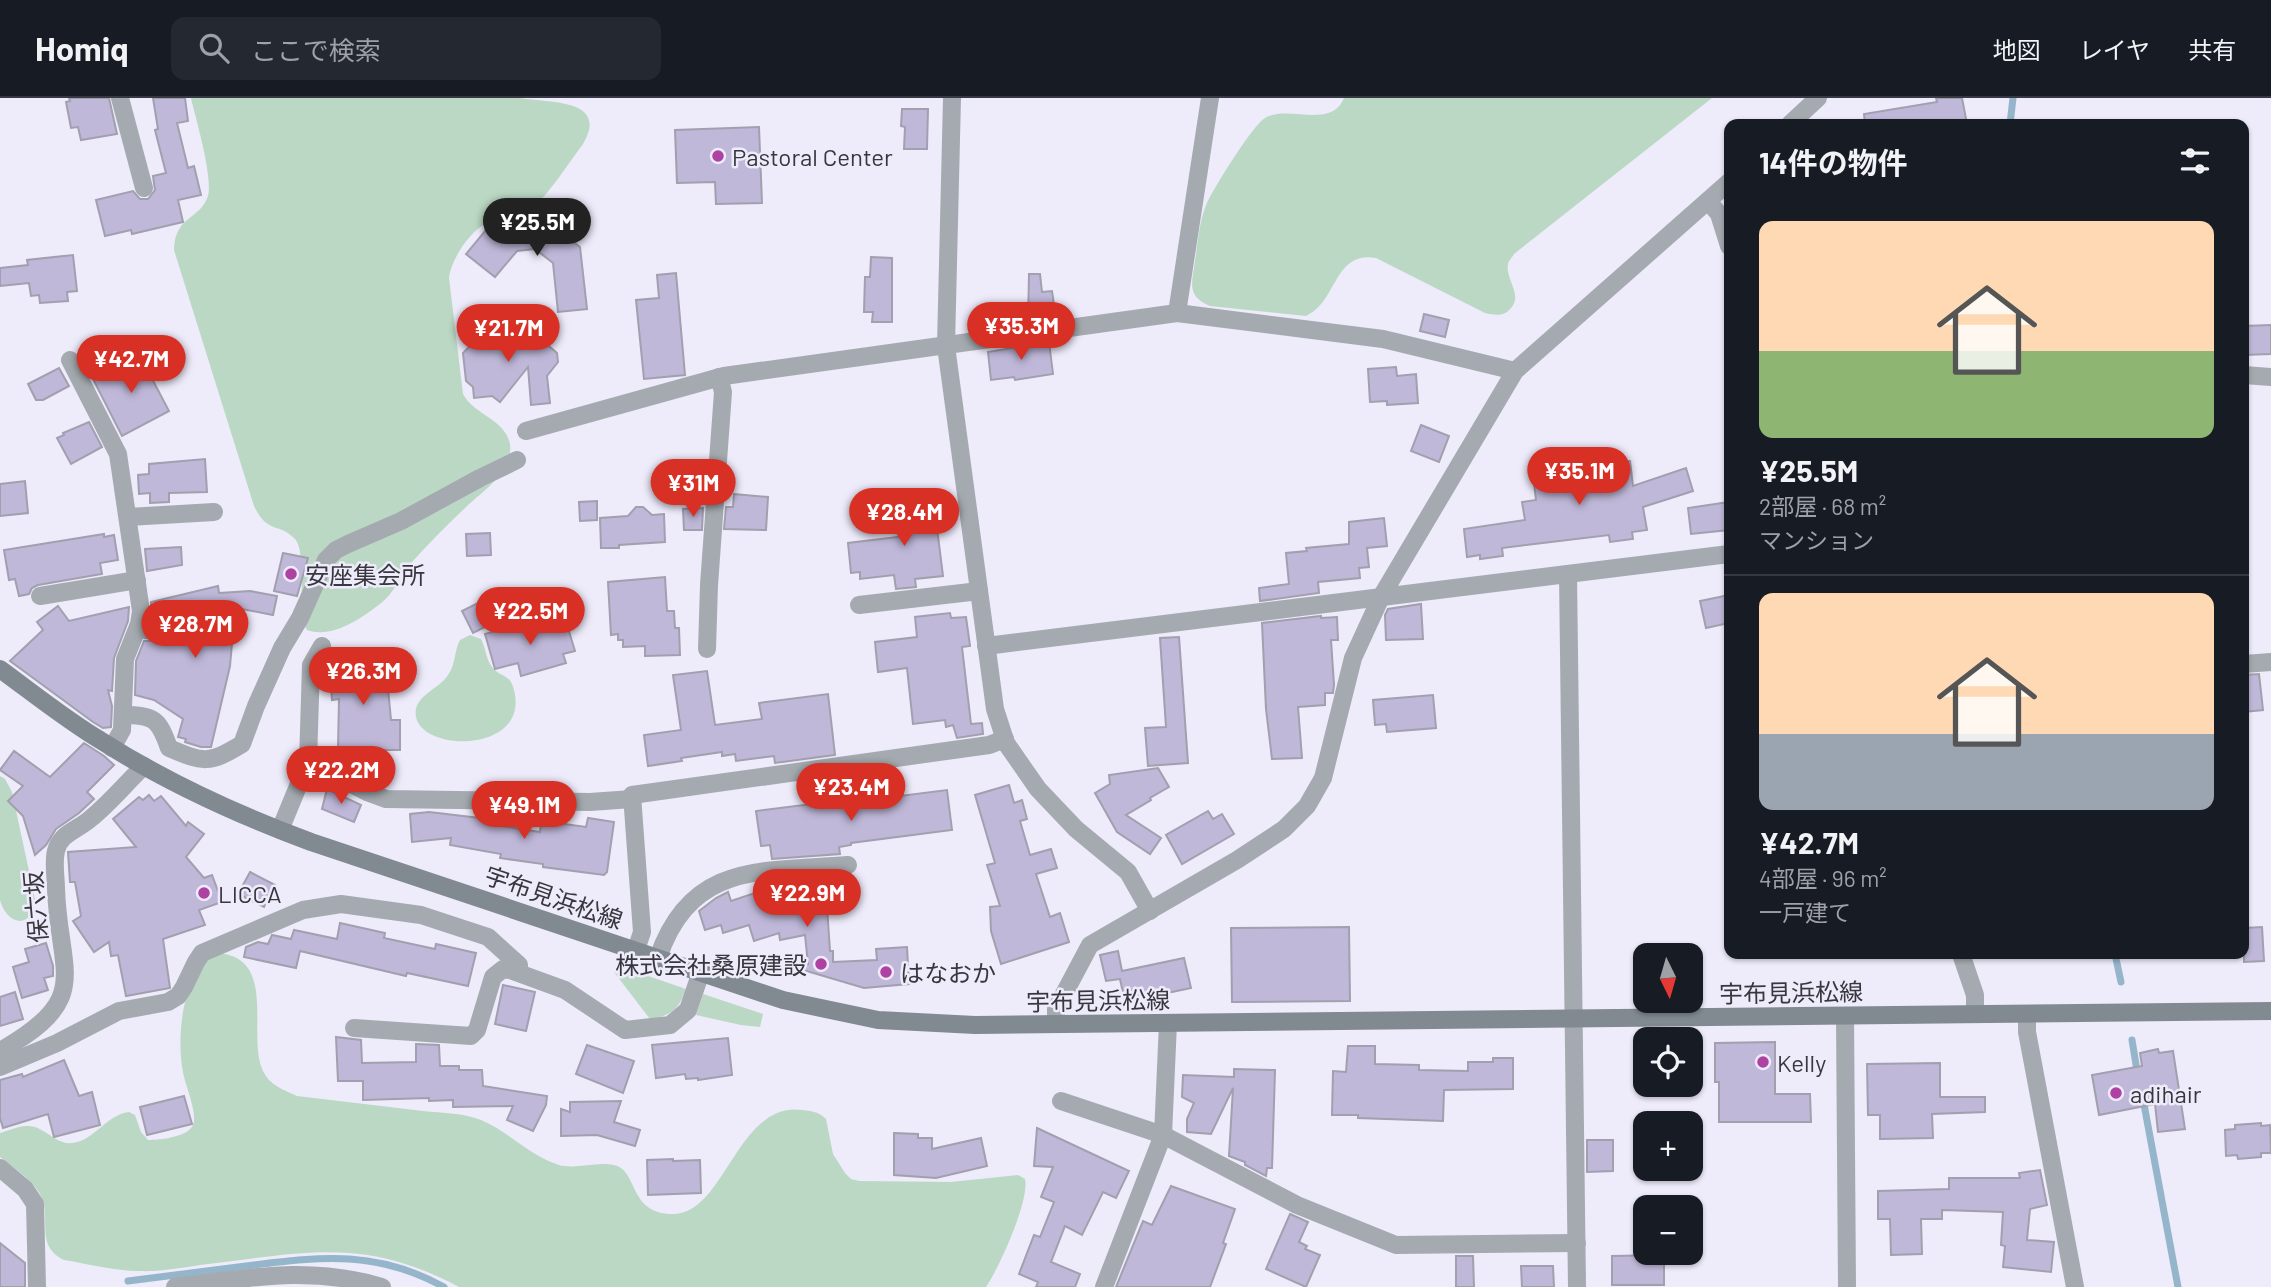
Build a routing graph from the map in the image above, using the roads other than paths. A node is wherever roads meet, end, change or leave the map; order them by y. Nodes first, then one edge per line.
1 (120, 98) edge
2 (952, 98) edge
3 (1210, 98) edge
4 (1818, 98) edge
5 (1795, 119) edge
6 (1724, 187) edge
7 (144, 188) dead end
8 (1708, 201) junction
9 (1724, 230) edge
10 (1177, 313) junction
11 (946, 345) junction
12 (70, 360) dead end
13 (1515, 371) junction
14 (2249, 375) edge
15 (719, 377) junction
16 (2271, 377) edge
17 (526, 431) dead end
18 (517, 460) dead end
19 (214, 512) dead end
20 (128, 517) junction
21 (1724, 555) edge
22 (1568, 574) junction
23 (137, 580) junction
24 (979, 591) junction
25 (40, 596) dead end
26 (1381, 597) junction
27 (859, 605) dead end
28 (217, 625) dead end
29 (138, 627) junction
30 (322, 646) dead end
31 (986, 646) junction
32 (707, 649) dead end
33 (2271, 662) edge
34 (2249, 664) edge
35 (0, 669) edge
36 (123, 715) junction
37 (1005, 739) junction
38 (112, 748) junction
39 (308, 762) junction
40 (144, 766) junction
41 (632, 799) junction
42 (280, 830) junction
43 (848, 865) dead end
44 (1150, 911) junction
45 (636, 950) junction
46 (658, 958) junction
47 (1963, 959) edge
48 (517, 972) junction
49 (701, 972) junction
50 (2271, 1011) edge
51 (1975, 1014) junction
52 (2026, 1014) junction
53 (1844, 1016) junction
54 (1575, 1019) junction
55 (1056, 1024) junction
56 (1168, 1024) junction
57 (354, 1028) dead end
58 (0, 1051) edge
59 (0, 1067) edge
60 (1061, 1101) dead end
61 (1163, 1135) junction
62 (0, 1168) edge
63 (1577, 1243) junction
64 (37, 1287) edge
65 (175, 1287) edge
66 (382, 1287) edge
67 (1104, 1287) edge
68 (1577, 1287) edge
69 (1847, 1287) edge
70 (2075, 1287) edge

1 - 7 street
2 - 11 street
3 - 10 street
4 - 5 street
6 - 8 street
8 - 9 street
8 - 13 street
10 - 11 street
10 - 13 street
11 - 15 street
11 - 24 street
12 - 20 street
13 - 26 street
14 - 16 street
15 - 17 street
15 - 32 street
18 - 36 street
19 - 20 street
20 - 23 street
21 - 22 street
22 - 26 street
22 - 54 street
23 - 25 street
23 - 29 street
24 - 27 street
24 - 31 street
26 - 31 street
26 - 44 street
28 - 29 street
29 - 36 street
30 - 39 street
31 - 37 street
33 - 34 street
35 - 38 main road, 宇布見浜松線
36 - 38 street
37 - 41 street
37 - 44 street
38 - 40 main road, 宇布見浜松線
39 - 41 street
39 - 42 street
40 - 42 main road, 宇布見浜松線
40 - 58 street, 保六坂
41 - 45 street
42 - 45 main road, 宇布見浜松線
43 - 46 street
44 - 55 street
45 - 46 main road, 宇布見浜松線
46 - 49 main road, 宇布見浜松線
47 - 51 street
48 - 49 street
48 - 57 street
48 - 59 street
49 - 55 main road, 宇布見浜松線
50 - 52 main road, 宇布見浜松線
51 - 52 main road, 宇布見浜松線
51 - 53 main road, 宇布見浜松線
52 - 70 street
53 - 54 main road, 宇布見浜松線
53 - 69 street
54 - 56 main road, 宇布見浜松線
54 - 63 street
55 - 56 main road, 宇布見浜松線
56 - 61 street
60 - 61 street
61 - 63 street
61 - 67 street
62 - 64 street
63 - 68 street
65 - 66 street

